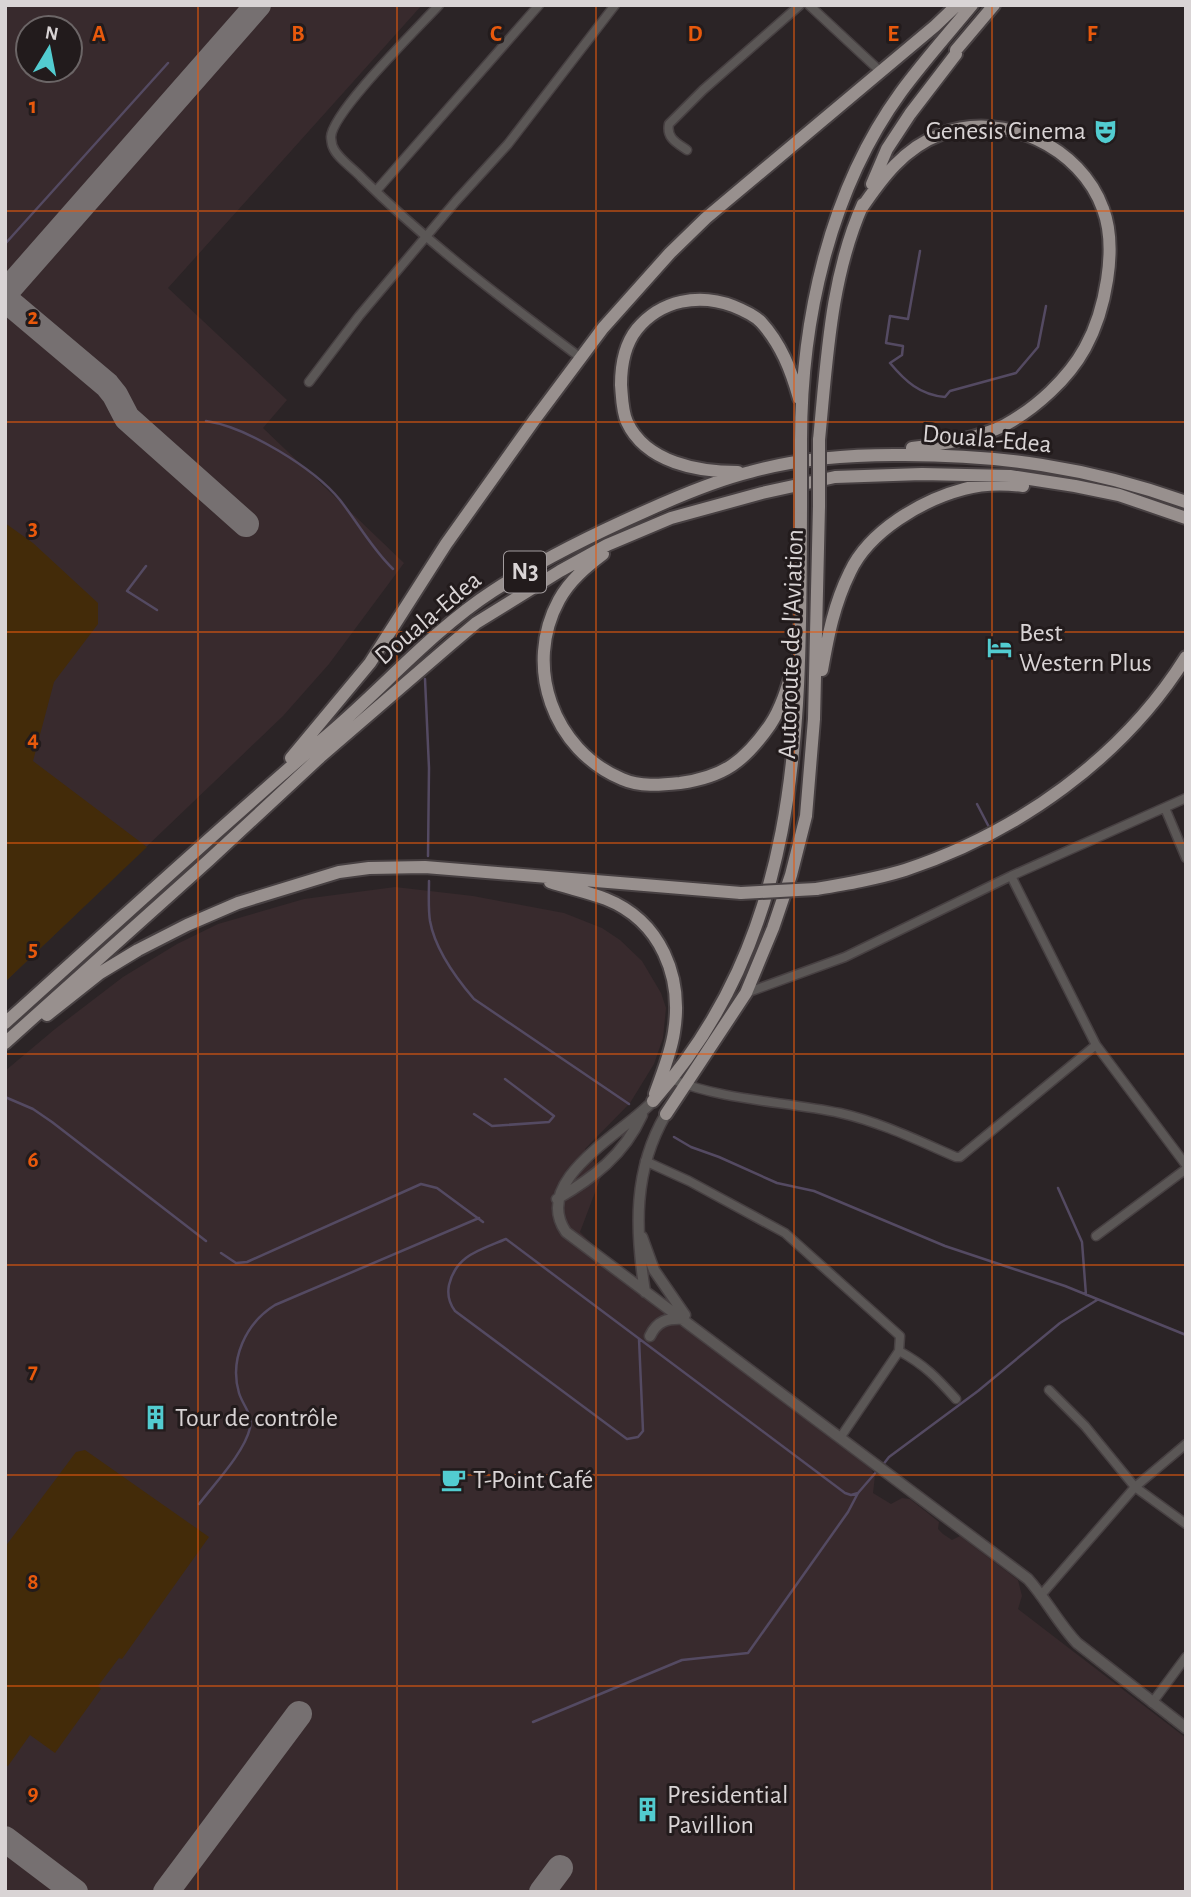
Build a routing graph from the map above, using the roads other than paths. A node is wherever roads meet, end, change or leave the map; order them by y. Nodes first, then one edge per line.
1 (439, 5) edge
2 (539, 5) edge
3 (615, 5) edge
4 (800, 5) edge
5 (809, 5) edge
6 (957, 5) edge
7 (972, 5) edge
8 (994, 5) edge
9 (880, 71) junction
10 (687, 150) dead end
11 (376, 191) junction
12 (860, 209) junction
13 (429, 236) junction
14 (581, 358) junction
15 (309, 382) dead end
16 (801, 404) junction
17 (870, 454) junction
18 (749, 472) junction
19 (1186, 502) edge
20 (671, 518) junction
21 (1186, 519) edge
22 (800, 648) junction
23 (1186, 657) edge
24 (814, 719) junction
25 (267, 786) junction
26 (1186, 798) edge
27 (1165, 808) junction
28 (1186, 858) edge
29 (525, 874) junction
30 (1011, 876) junction
31 (746, 993) junction
32 (5, 1023) edge
33 (5, 1045) edge
34 (1096, 1045) junction
35 (671, 1079) junction
36 (685, 1084) junction
37 (653, 1101) junction
38 (644, 1111) junction
39 (666, 1114) joint
40 (645, 1161) junction
41 (1186, 1167) edge
42 (557, 1199) junction
43 (637, 1223) junction
44 (1096, 1236) dead end
45 (645, 1292) junction
46 (685, 1319) junction
47 (694, 1326) junction
48 (650, 1336) dead end
49 (899, 1351) junction
50 (1049, 1390) dead end
51 (956, 1399) dead end
52 (840, 1438) junction
53 (1186, 1444) edge
54 (1135, 1487) junction
55 (1186, 1524) edge
56 (1042, 1594) junction
57 (1186, 1657) edge
58 (1152, 1703) junction
59 (1186, 1728) edge

1 - 11 street
2 - 11 street
3 - 13 street
4 - 10 street
5 - 9 street
6 - 9 highway
7 - 16 highway, Autoroute de l'Aviation
8 - 12 highway, Autoroute de l'Aviation
9 - 14 highway
11 - 13 street
12 - 17 highway
12 - 24 highway, Autoroute de l'Aviation, bridge
13 - 14 street
13 - 15 street
14 - 25 highway
16 - 18 highway
16 - 22 highway, Autoroute de l'Aviation, bridge
17 - 18 highway, Douala-Edea / N3
17 - 19 highway, Douala-Edea / N3
18 - 25 highway, Douala-Edea / N3
20 - 21 highway, Douala-Edea / N3
20 - 22 highway
20 - 33 highway, Douala-Edea / N3
21 - 24 highway
22 - 35 highway, Autoroute de l'Aviation
23 - 29 highway, bridge
24 - 31 highway, Autoroute de l'Aviation
25 - 32 highway, Douala-Edea / N3
26 - 27 street
27 - 28 street
27 - 30 street
29 - 33 highway
29 - 37 highway
30 - 31 street
30 - 34 street
31 - 36 highway, Autoroute de l'Aviation
34 - 36 street
34 - 41 street
35 - 36 street
35 - 37 highway, Autoroute de l'Aviation
36 - 39 highway, Autoroute de l'Aviation
37 - 38 street, Autoroute de l'Aviation
38 - 42 street, Autoroute de l'Aviation
38 - 42 street
39 - 40 street, Autoroute de l'Aviation
40 - 43 street, Autoroute de l'Aviation
40 - 49 street
41 - 44 street
42 - 45 street
43 - 45 street, Autoroute de l'Aviation
43 - 47 street
45 - 46 street
46 - 47 street
46 - 48 street
47 - 52 street
49 - 51 street
49 - 52 street
50 - 54 street
52 - 56 street
53 - 54 street
54 - 55 street
54 - 56 street
56 - 58 street
57 - 58 street
58 - 59 street

